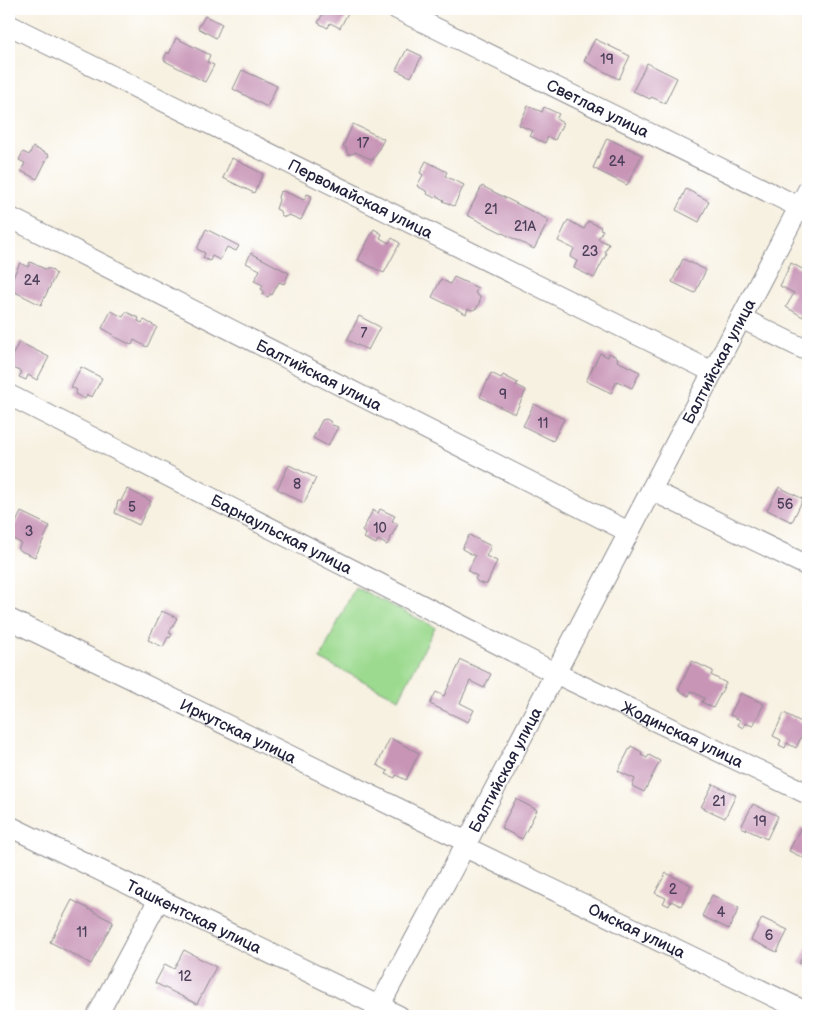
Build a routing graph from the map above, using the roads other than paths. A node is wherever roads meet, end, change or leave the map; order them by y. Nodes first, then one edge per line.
1 (397, 9) edge
2 (9, 25) edge
3 (804, 198) edge
4 (9, 216) edge
5 (741, 318) junction
6 (808, 351) edge
7 (713, 372) junction
8 (9, 395) edge
9 (651, 490) junction
10 (629, 532) junction
11 (808, 566) edge
12 (9, 619) edge
13 (555, 673) junction
14 (808, 794) edge
15 (9, 826) edge
16 (466, 845) junction
17 (158, 899) junction
18 (376, 1011) edge
19 (808, 1013) edge
20 (97, 1016) edge
21 (399, 1016) edge

1 - 3 street, Светлая улица
2 - 7 street, Первомайская улица
3 - 5 street, Балтийская улица
4 - 10 street, Балтийская улица
5 - 6 street
5 - 7 street, Балтийская улица
7 - 9 street, Балтийская улица
8 - 13 street, Барнаульская улица
9 - 10 street, Балтийская улица
9 - 11 street
10 - 13 street, Балтийская улица
12 - 16 street, Иркутская улица
13 - 14 street, Жодинская улица
13 - 16 street, Балтийская улица
15 - 17 street, Ташкентская улица
16 - 18 street, Балтийская улица
16 - 19 street, Омская улица
17 - 18 street, Ташкентская улица
17 - 20 street
18 - 21 street, Ташкентская улица

